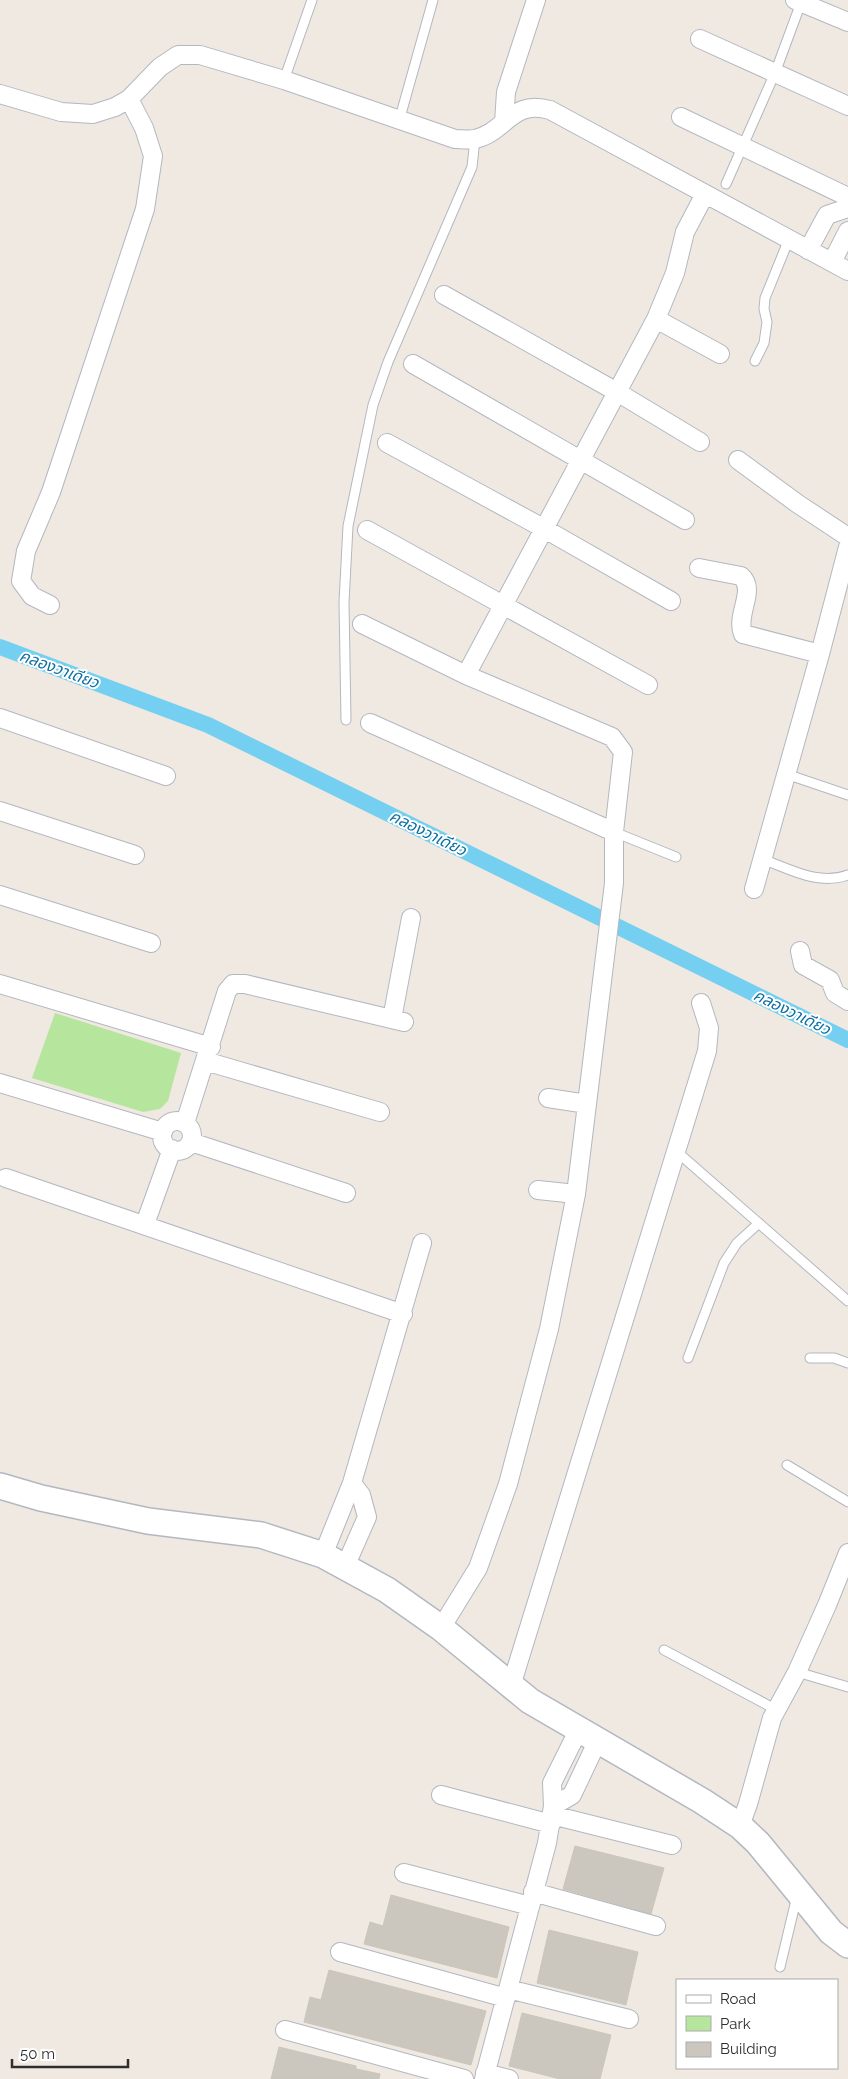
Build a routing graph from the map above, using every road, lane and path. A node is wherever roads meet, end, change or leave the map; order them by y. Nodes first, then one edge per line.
1 (312, 0) edge
2 (433, 0) edge
3 (536, 0) edge
4 (799, 1) edge
5 (848, 22) edge
6 (700, 39) dead end
7 (774, 73) junction
8 (284, 80) junction
9 (0, 94) edge
10 (129, 99) junction
11 (848, 106) edge
12 (681, 117) dead end
13 (399, 121) junction
14 (504, 122) junction
15 (475, 139) junction
16 (743, 147) junction
17 (726, 184) dead end
18 (705, 194) junction
19 (847, 207) edge
20 (848, 231) edge
21 (788, 239) junction
22 (808, 250) junction
23 (832, 262) junction
24 (848, 271) edge
25 (444, 295) dead end
26 (656, 319) junction
27 (720, 354) dead end
28 (755, 361) dead end
29 (413, 364) dead end
30 (617, 392) junction
31 (700, 442) dead end
32 (387, 443) dead end
33 (580, 459) junction
34 (738, 460) dead end
35 (685, 520) dead end
36 (543, 528) junction
37 (367, 530) dead end
38 (848, 538) edge
39 (848, 546) edge
40 (700, 568) dead end
41 (671, 601) dead end
42 (504, 604) junction
43 (50, 605) dead end
44 (362, 624) dead end
45 (820, 654) junction
46 (466, 675) junction
47 (648, 685) dead end
48 (0, 718) edge
49 (346, 720) dead end
50 (370, 724) dead end
51 (786, 774) junction
52 (166, 776) dead end
53 (848, 794) edge
54 (0, 811) edge
55 (614, 832) junction
56 (135, 855) dead end
57 (676, 857) dead end
58 (762, 859) junction
59 (848, 875) edge
60 (754, 889) dead end
61 (0, 895) edge
62 (411, 918) dead end
63 (151, 943) dead end
64 (800, 951) dead end
65 (0, 984) edge
66 (848, 1001) edge
67 (701, 1003) dead end
68 (208, 1054) junction
69 (0, 1083) edge
70 (548, 1098) dead end
71 (587, 1104) junction
72 (380, 1112) dead end
73 (185, 1122) junction
74 (163, 1132) junction
75 (191, 1142) junction
76 (172, 1149) junction
77 (676, 1151) junction
78 (6, 1178) dead end
79 (538, 1190) dead end
80 (346, 1193) dead end
81 (576, 1194) junction
82 (145, 1224) junction
83 (759, 1224) junction
84 (422, 1243) dead end
85 (848, 1301) edge
86 (403, 1314) junction
87 (688, 1358) dead end
88 (810, 1358) dead end
89 (848, 1363) edge
90 (788, 1465) dead end
91 (352, 1483) junction
92 (0, 1486) edge
93 (848, 1502) edge
94 (848, 1553) edge
95 (323, 1555) junction
96 (345, 1567) junction
97 (441, 1628) junction
98 (664, 1650) dead end
99 (797, 1672) junction
100 (511, 1686) junction
101 (848, 1687) edge
102 (777, 1710) junction
103 (589, 1734) junction
104 (441, 1795) dead end
105 (552, 1815) junction
106 (740, 1826) junction
107 (672, 1845) dead end
108 (404, 1874) dead end
109 (798, 1892) junction
110 (532, 1899) junction
111 (656, 1926) dead end
112 (848, 1945) edge
113 (340, 1952) dead end
114 (780, 1967) dead end
115 (507, 1993) junction
116 (629, 2019) dead end
117 (285, 2030) dead end
118 (484, 2076) edge
119 (464, 2079) edge
120 (509, 2079) edge

1 - 8 lane
2 - 13 lane
3 - 14 street
4 - 5 street
4 - 7 lane
6 - 7 street
7 - 11 street
7 - 16 lane
8 - 10 street
8 - 13 street
9 - 10 street
10 - 43 street
12 - 16 street
13 - 15 street
14 - 15 street
14 - 18 street
15 - 49 lane
16 - 17 lane
16 - 19 street
18 - 21 street
18 - 26 street
19 - 22 street
20 - 23 street
21 - 22 street
21 - 28 lane
22 - 23 street
23 - 24 street
25 - 30 street
26 - 27 street
26 - 30 street
29 - 33 street
30 - 31 street
30 - 33 street
32 - 36 street
33 - 35 street
33 - 36 street
34 - 38 street
36 - 41 street
36 - 42 street
37 - 42 street
39 - 45 street
40 - 45 street
42 - 46 street
42 - 47 street
44 - 46 street
45 - 51 street
46 - 55 street
48 - 52 street
50 - 55 street
51 - 53 lane
51 - 58 street
54 - 56 street
55 - 57 lane
55 - 71 street
58 - 59 lane
58 - 60 street
61 - 63 street
62 - 68 street
64 - 66 street
65 - 68 street
67 - 77 street
68 - 72 street
68 - 73 street
69 - 74 street
70 - 71 street
71 - 81 street
73 - 74 street
73 - 75 street
74 - 76 street
75 - 76 street
75 - 80 street
76 - 82 street
77 - 83 lane
77 - 100 street
78 - 82 street
79 - 81 street
81 - 97 street
82 - 86 street
83 - 85 lane
83 - 87 lane
84 - 86 street
86 - 91 street
88 - 89 lane
90 - 93 lane
91 - 95 street
91 - 96 street
92 - 95 street
94 - 99 street
95 - 96 street
96 - 97 street
97 - 100 street
98 - 102 lane
99 - 101 lane
99 - 102 street
100 - 103 street
102 - 106 street
103 - 105 street
103 - 105 street
103 - 106 street
104 - 105 street
105 - 107 street
105 - 110 street
106 - 109 street
108 - 110 street
109 - 112 street
109 - 114 lane
110 - 111 street
110 - 115 street
113 - 115 street
115 - 116 street
115 - 118 street
117 - 119 street
118 - 120 street

